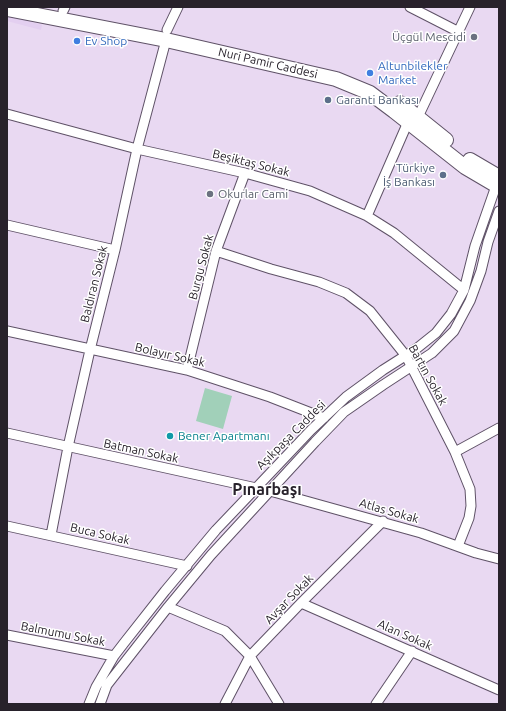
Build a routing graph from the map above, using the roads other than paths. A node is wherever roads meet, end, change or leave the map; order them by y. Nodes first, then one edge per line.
1 (42, 7) edge
2 (178, 7) edge
3 (410, 7) edge
4 (470, 7) edge
5 (7, 9) edge
6 (64, 9) edge
7 (459, 32) junction
8 (166, 35) junction
9 (7, 114) edge
10 (413, 120) junction
11 (137, 148) junction
12 (245, 173) junction
13 (498, 183) edge
14 (499, 211) edge
15 (367, 216) junction
16 (7, 225) edge
17 (115, 250) junction
18 (216, 251) junction
19 (464, 290) junction
20 (7, 331) edge
21 (90, 350) junction
22 (406, 356) junction
23 (412, 366) junction
24 (187, 370) junction
25 (324, 418) junction
26 (499, 428) edge
27 (7, 433) edge
28 (68, 447) junction
29 (455, 452) junction
30 (256, 487) junction
31 (270, 491) junction
32 (383, 522) junction
33 (7, 526) edge
34 (50, 535) junction
35 (458, 546) junction
36 (499, 559) edge
37 (187, 566) junction
38 (301, 603) junction
39 (168, 607) junction
40 (7, 635) edge
41 (412, 651) junction
42 (114, 656) junction
43 (250, 656) junction
44 (499, 690) edge
45 (89, 704) edge
46 (100, 704) edge
47 (225, 704) edge
48 (279, 704) edge
49 (376, 704) edge

1 - 6 main road, Nuri Pamir Caddesi
2 - 8 street, Baldıran Sokak
3 - 7 street
4 - 7 street
5 - 8 main road, Nuri Pamir Caddesi
6 - 8 main road, Nuri Pamir Caddesi
7 - 10 street
8 - 10 main road, Nuri Pamir Caddesi
8 - 11 street, Baldıran Sokak
9 - 11 street, Beşiktaş Sokak
10 - 13 main road, Nuri Pamir Caddesi
10 - 15 street
11 - 12 street, Beşiktaş Sokak
11 - 17 street, Baldıran Sokak
12 - 15 street, Beşiktaş Sokak
12 - 18 street, Burgu Sokak
13 - 19 street, Aşıkpaşa Caddesi
14 - 23 street, Aşıkpaşa Caddesi
15 - 19 street, Beşiktaş Sokak
16 - 17 street
17 - 21 street, Baldıran Sokak
18 - 22 street, Bartın Sokak
18 - 24 street, Burgu Sokak
19 - 22 street, Aşıkpaşa Caddesi
20 - 21 street, Bolayır Sokak
21 - 24 street, Bolayır Sokak
21 - 28 street, Baldıran Sokak
22 - 23 street, Bartın Sokak
22 - 25 street, Aşıkpaşa Caddesi
23 - 29 street, Bartın Sokak
23 - 31 street, Aşıkpaşa Caddesi
24 - 25 street, Bolayır Sokak
25 - 30 street, Aşıkpaşa Caddesi
26 - 29 street
27 - 28 street, Batman Sokak
28 - 30 street, Batman Sokak
28 - 34 street, Baldıran Sokak
29 - 35 street, Bartın Sokak
30 - 31 street, Batman Sokak
30 - 37 street, Aşıkpaşa Caddesi
31 - 32 street, Atlas Sokak
31 - 39 street, Aşıkpaşa Caddesi
32 - 35 street, Atlas Sokak
32 - 38 street, Avşar Sokak
33 - 34 street, Buca Sokak
34 - 37 street, Buca Sokak
35 - 36 street, Atlas Sokak
37 - 42 street, Aşıkpaşa Caddesi
38 - 41 street, Alan Sokak
38 - 43 street, Avşar Sokak
39 - 43 street
39 - 46 street, Aşıkpaşa Caddesi
40 - 42 street, Balmumu Sokak
41 - 44 street, Alan Sokak
41 - 49 street
42 - 45 street, Aşıkpaşa Caddesi
43 - 47 street, Avşar Sokak
43 - 48 street

